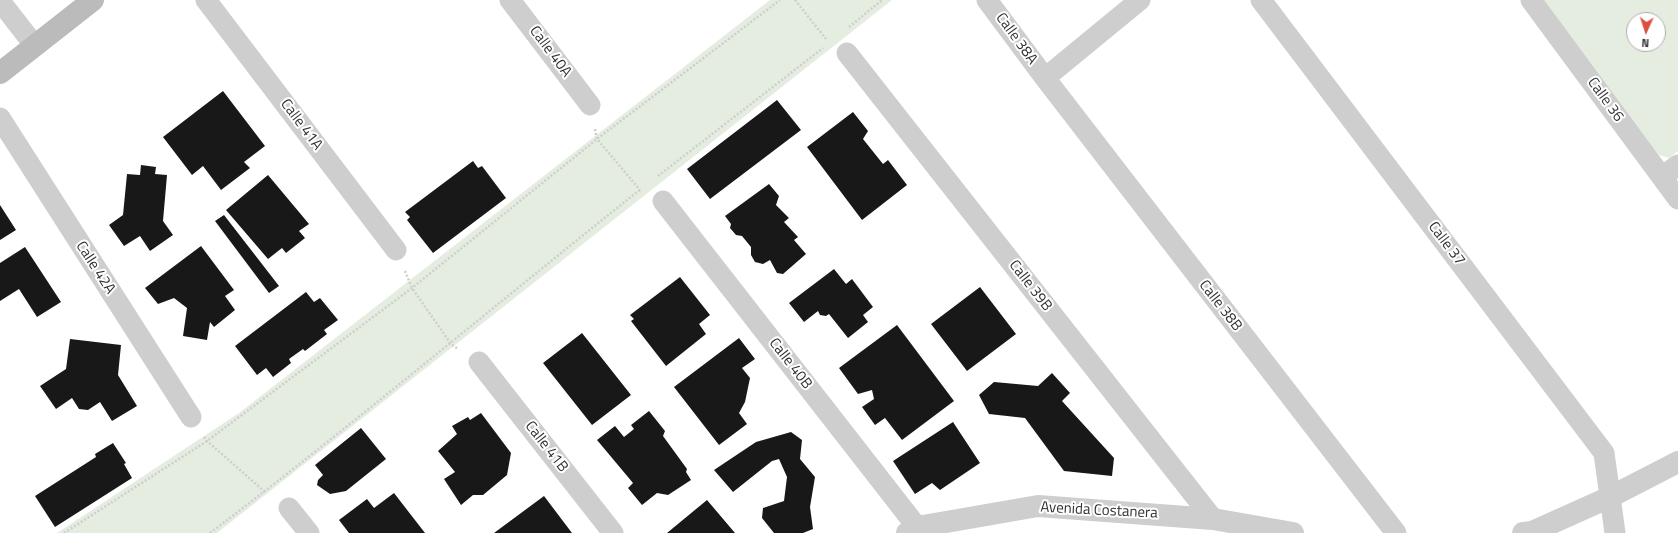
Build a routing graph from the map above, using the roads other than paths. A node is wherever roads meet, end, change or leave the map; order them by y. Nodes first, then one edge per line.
1 (93, 0) edge
2 (206, 0) edge
3 (510, 0) edge
4 (987, 0) edge
5 (1140, 0) edge
6 (1261, 0) edge
7 (1531, 0) edge
8 (0, 1) edge
9 (35, 46) junction
10 (838, 48) road end
11 (0, 73) edge
12 (1044, 78) junction
13 (590, 105) road end
14 (0, 118) edge
15 (1678, 165) edge
16 (1662, 177) junction
17 (1678, 199) edge
18 (663, 202) road end
19 (396, 250) dead end
20 (479, 362) dead end
21 (191, 417) road end
22 (1678, 462) edge
23 (1610, 497) junction
24 (289, 508) dead end
25 (1213, 519) junction
26 (912, 530) edge
27 (309, 533) edge
28 (614, 533) edge
29 (1293, 533) edge
30 (1396, 533) edge
31 (1523, 533) edge
32 (1615, 533) edge

1 - 9 main road
2 - 19 street, Calle 41A
3 - 13 street, Calle 40A
4 - 12 street, Calle 38A
5 - 12 street
6 - 23 street, Calle 37
7 - 16 street, Calle 36
8 - 9 street
9 - 11 main road
10 - 25 street, Calle 39B
12 - 30 street, Calle 38B
14 - 21 street, Calle 42A
15 - 16 street
16 - 17 street, Calle 36
18 - 26 street, Calle 40B
20 - 28 street, Calle 41B
22 - 23 street
23 - 31 street
23 - 32 street, Calle 37
24 - 27 street
25 - 26 street, Avenida Costanera
25 - 29 street, Avenida Costanera

